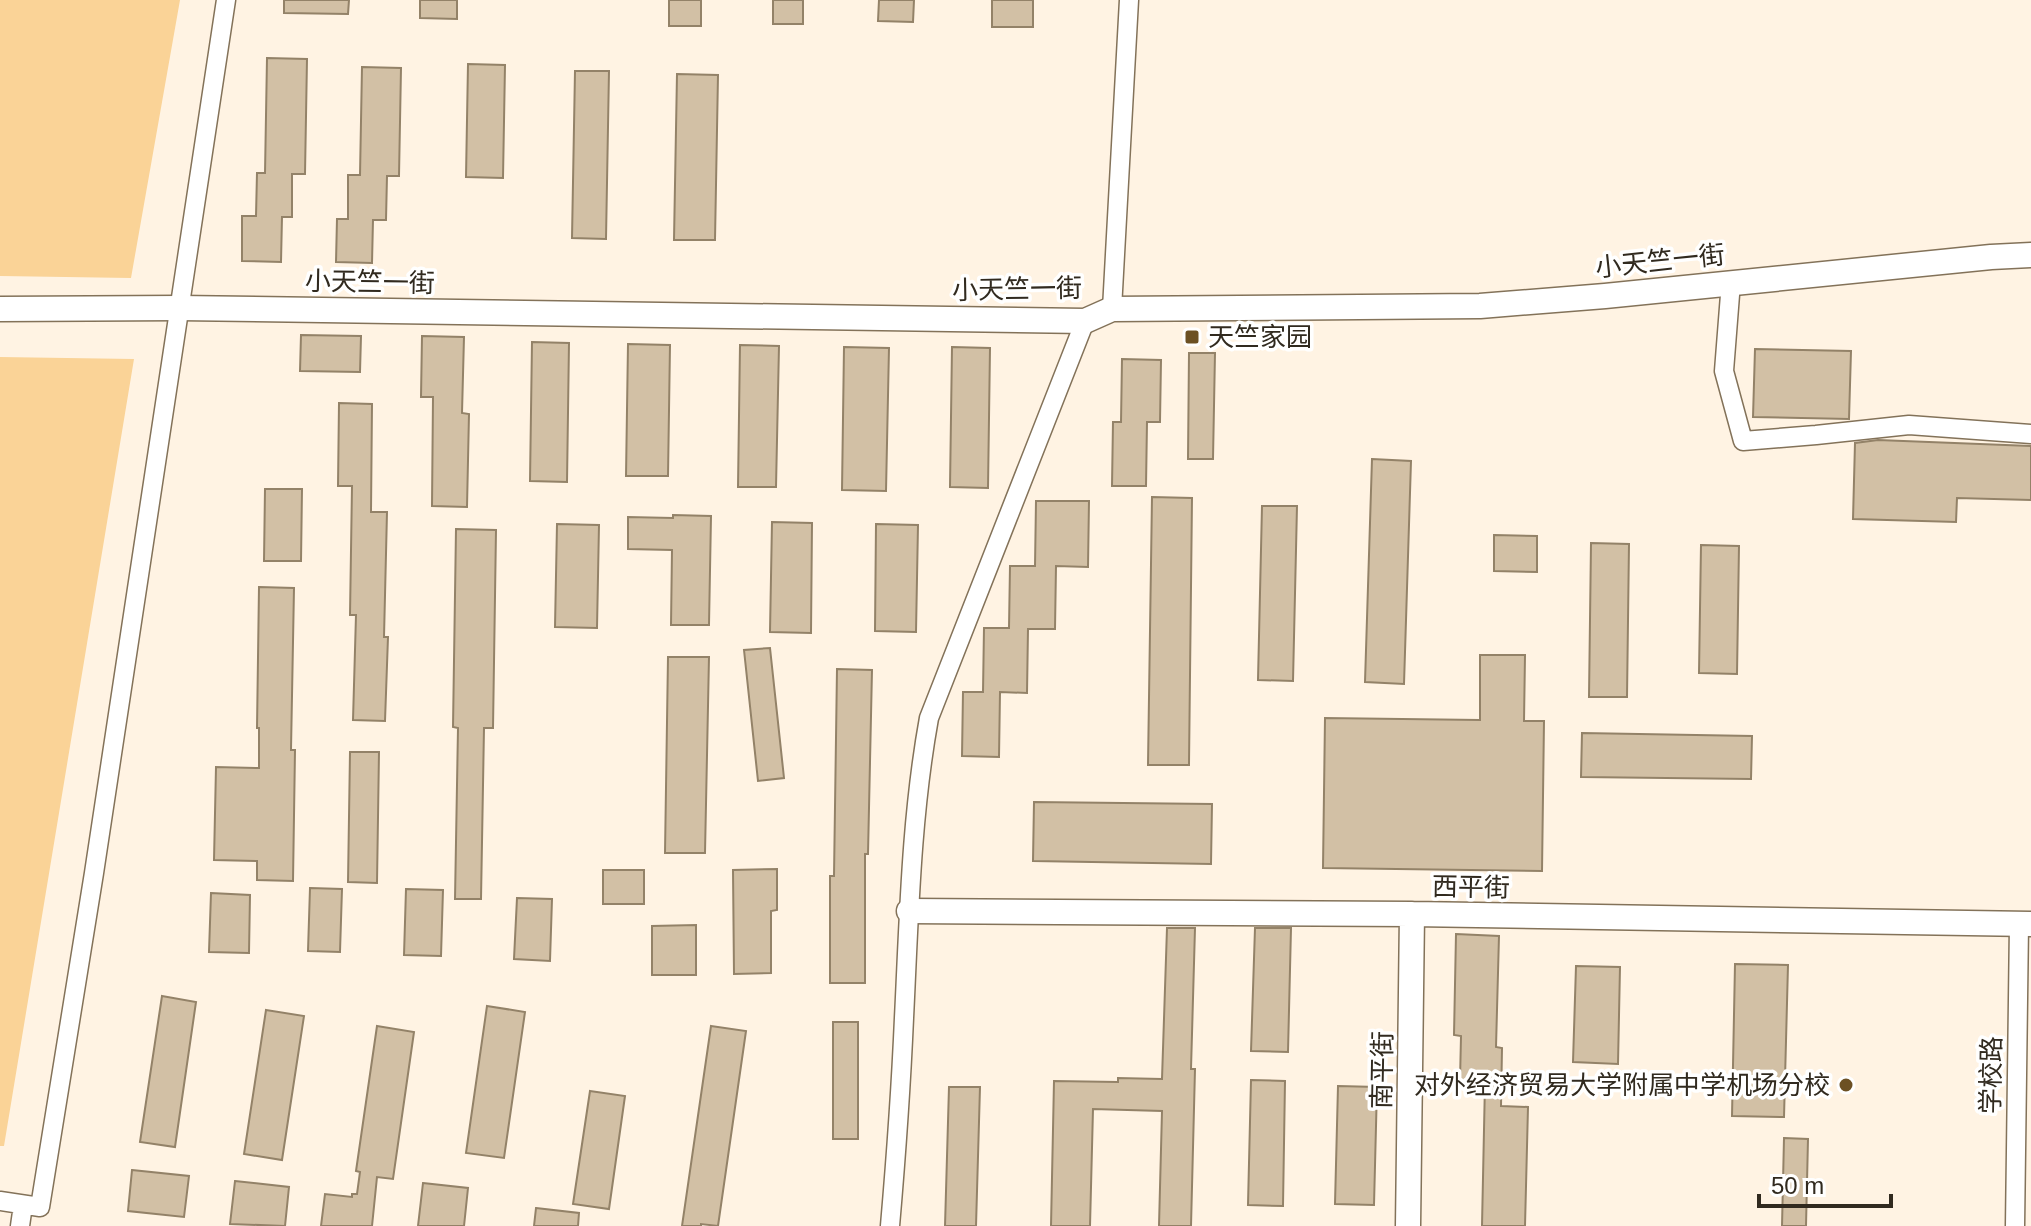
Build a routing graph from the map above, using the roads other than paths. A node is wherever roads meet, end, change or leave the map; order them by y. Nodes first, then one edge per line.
1 (226, 0) edge
2 (1129, 0) edge
3 (2031, 255) edge
4 (1731, 282) junction
5 (179, 308) junction
6 (0, 309) edge
7 (1112, 309) junction
8 (1085, 321) junction
9 (2031, 434) edge
10 (909, 911) junction
11 (1412, 914) junction
12 (2025, 924) edge
13 (0, 1201) edge
14 (23, 1205) junction
15 (20, 1226) edge
16 (890, 1226) edge
17 (1408, 1226) edge
18 (2015, 1226) edge

1 - 5 street
2 - 7 street
3 - 4 street, 小天竺一街
4 - 7 street, 小天竺一街
4 - 9 street
5 - 6 street, 小天竺一街
5 - 8 street, 小天竺一街
5 - 14 street
7 - 8 street, 小天竺一街
8 - 10 street
10 - 11 street, 西平街
10 - 16 street
11 - 12 street, 西平街
11 - 17 street, 南平街
12 - 18 street, 学校路
13 - 14 street
14 - 15 street

